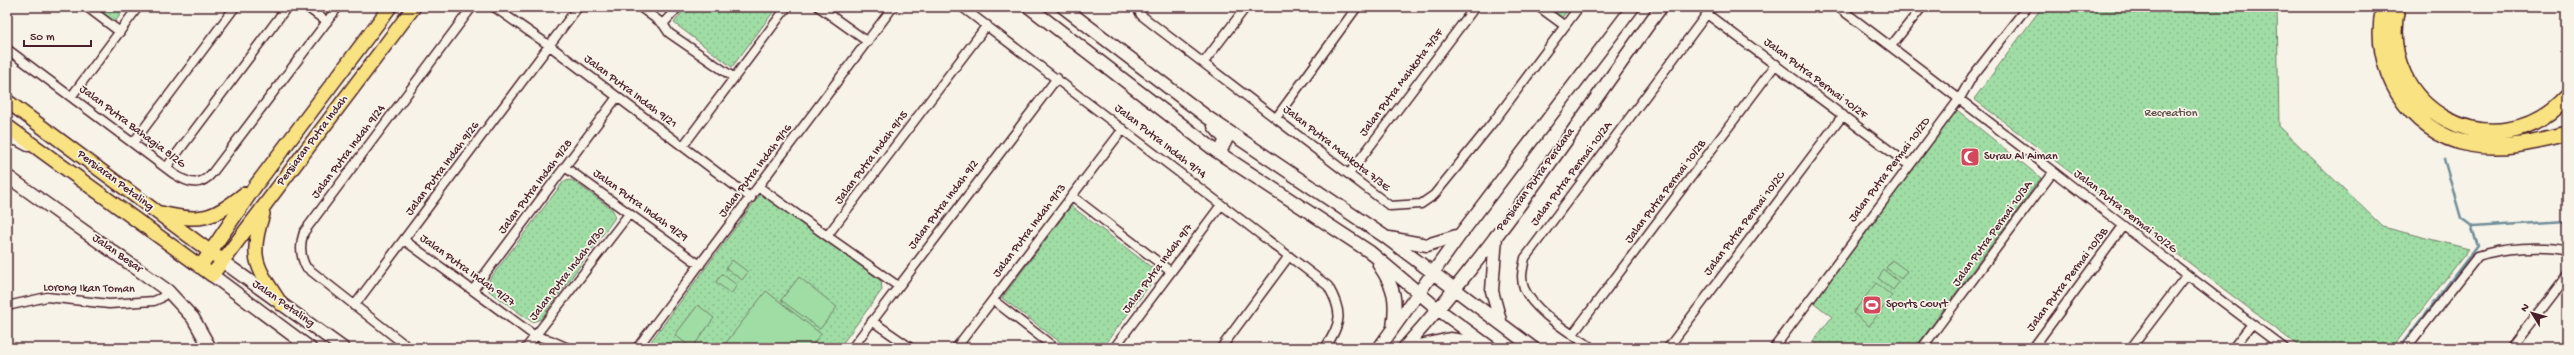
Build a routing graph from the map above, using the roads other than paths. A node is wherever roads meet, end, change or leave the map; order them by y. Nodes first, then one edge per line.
1 (86, 7) edge
2 (138, 7) edge
3 (235, 7) edge
4 (287, 7) edge
5 (307, 7) edge
6 (338, 7) edge
7 (390, 7) edge
8 (414, 7) edge
9 (472, 7) edge
10 (494, 7) edge
11 (578, 7) edge
12 (640, 7) edge
13 (678, 7) edge
14 (787, 7) edge
15 (819, 7) edge
16 (893, 7) edge
17 (962, 7) edge
18 (1029, 7) edge
19 (1063, 7) edge
20 (1137, 7) edge
21 (1246, 7) edge
22 (1357, 7) edge
23 (1475, 7) edge
24 (1539, 7) edge
25 (1579, 7) edge
26 (1633, 7) edge
27 (1661, 7) edge
28 (1712, 7) edge
29 (1838, 7) edge
30 (1922, 7) edge
31 (2027, 7) edge
32 (2384, 7) edge
33 (2397, 7) edge
34 (1707, 14) junction
35 (327, 22) junction
36 (662, 24) junction
37 (987, 25) junction
38 (1565, 26) junction
39 (120, 32) junction
40 (868, 42) junction
41 (550, 46) junction
42 (1891, 46) junction
43 (7, 50) edge
44 (1204, 62) junction
45 (1776, 64) junction
46 (733, 77) junction
47 (1057, 78) junction
48 (71, 97) junction
49 (617, 97) junction
50 (2567, 97) edge
51 (1960, 98) junction
52 (7, 100) edge
53 (1843, 115) junction
54 (1207, 117) junction
55 (1276, 118) junction
56 (7, 126) edge
57 (1123, 129) junction
58 (2567, 134) edge
59 (7, 139) edge
60 (133, 143) junction
61 (683, 146) junction
62 (40, 150) junction
63 (1216, 151) junction
64 (1908, 165) junction
65 (566, 167) junction
66 (166, 168) junction
67 (2053, 172) junction
68 (1349, 174) junction
69 (7, 176) edge
70 (256, 185) junction
71 (759, 187) junction
72 (272, 196) junction
73 (1072, 196) junction
74 (750, 198) junction
75 (1221, 205) junction
76 (156, 211) junction
77 (629, 214) junction
78 (2123, 226) junction
79 (1460, 235) junction
80 (1496, 235) junction
81 (827, 236) junction
82 (1384, 236) junction
83 (404, 240) junction
84 (2567, 250) edge
85 (210, 252) junction
86 (1370, 252) junction
87 (1289, 256) junction
88 (222, 261) junction
89 (700, 265) junction
90 (200, 267) junction
91 (1170, 271) junction
92 (1433, 274) junction
93 (2567, 274) edge
94 (212, 276) junction
95 (2186, 276) junction
96 (898, 286) junction
97 (1453, 289) junction
98 (473, 290) junction
99 (168, 291) junction
100 (1420, 293) junction
101 (993, 300) junction
102 (281, 304) junction
103 (7, 306) edge
104 (354, 306) junction
105 (1439, 310) junction
106 (872, 321) junction
107 (1501, 324) junction
108 (2252, 324) junction
109 (1392, 331) junction
110 (1573, 334) junction
111 (535, 336) junction
112 (1488, 346) edge
113 (210, 348) edge
114 (310, 348) edge
115 (343, 348) edge
116 (409, 348) edge
117 (526, 348) edge
118 (568, 348) edge
119 (637, 348) edge
120 (852, 348) edge
121 (911, 348) edge
122 (956, 348) edge
123 (1055, 348) edge
124 (1114, 348) edge
125 (1220, 348) edge
126 (1325, 348) edge
127 (1379, 348) edge
128 (1404, 348) edge
129 (1411, 348) edge
130 (1533, 348) edge
131 (1592, 348) edge
132 (1668, 348) edge
133 (1774, 348) edge
134 (1922, 348) edge
135 (2033, 348) edge
136 (2131, 348) edge
137 (2233, 348) edge
138 (2284, 348) edge
139 (2406, 348) edge
140 (2511, 348) edge

1 - 39 street
2 - 39 street
3 - 60 street
4 - 66 street
5 - 35 street
6 - 35 street, Jalan Putra Bahagia 8/2G
7 - 70 main road, Persiaran Putra Indah
8 - 72 main road, Persiaran Putra Indah
9 - 104 street, Jalan Putra Indah 9/24
10 - 41 street, Jalan Putra Indah 9/21
11 - 41 street, Jalan Putra Indah 9/26
12 - 36 street
13 - 36 street
14 - 46 street
15 - 40 street
16 - 40 street, Jalan Putra Indah 9/16
17 - 37 street, Jalan Putra Indah 9/14
18 - 63 street
19 - 54 street
20 - 44 street, Jalan Putra Mahkota 7/3E
21 - 44 street
22 - 55 street
23 - 68 street, Jalan Putra Mahkota 7/3F
24 - 38 street
25 - 38 street, Jalan Putra Mahkota 7/3E
26 - 79 street
27 - 80 street, Persiaran Putra Perdana
28 - 34 street, Jalan Putra Permai 10/2A
29 - 42 street, Jalan Putra Permai 10/2G
30 - 42 street
31 - 51 street, Jalan Putra Permai 10/2D
32 - 58 highway
33 - 50 highway
34 - 45 street, Jalan Putra Permai 10/2F
34 - 110 street, Jalan Putra Permai 10/2A
35 - 66 street, Jalan Putra Bahagia 8/2G
36 - 46 street
37 - 47 street, Jalan Putra Indah 9/14
37 - 81 street, Jalan Putra Indah 9/15
38 - 68 street, Jalan Putra Mahkota 7/3E
39 - 48 street
40 - 71 street, Jalan Putra Indah 9/16
41 - 49 street, Jalan Putra Indah 9/21
41 - 83 street, Jalan Putra Indah 9/26
42 - 51 street, Jalan Putra Permai 10/2G
43 - 48 street, Jalan Putra Bahagia 8/2G
44 - 55 street, Jalan Putra Mahkota 7/3E
45 - 53 street, Jalan Putra Permai 10/2F
45 - 110 street, Jalan Putra Permai 10/2B
46 - 61 street
47 - 57 street, Jalan Putra Indah 9/14
47 - 96 street, Jalan Putra Indah 9/2
48 - 60 street, Jalan Putra Bahagia 8/2G
49 - 61 street, Jalan Putra Indah 9/21
49 - 65 street, Jalan Putra Indah 9/28
51 - 64 street, Jalan Putra Permai 10/2D
51 - 67 street, Jalan Putra Permai 10/2G
52 - 76 main road, Persiaran Petaling
53 - 64 street, Jalan Putra Permai 10/2F
53 - 132 street, Jalan Putra Permai 10/2C
54 - 63 street
54 - 82 street
55 - 68 street, Jalan Putra Mahkota 7/3E
56 - 62 main road, Persiaran Petaling
57 - 73 street, Jalan Putra Indah 9/13
57 - 75 street, Jalan Putra Indah 9/14
59 - 62 street
60 - 66 street, Jalan Putra Bahagia 8/2G
61 - 74 street, Jalan Putra Indah 9/21
62 - 90 main road, Persiaran Petaling
63 - 86 street
64 - 133 street, Jalan Putra Permai 10/2D
65 - 77 street, Jalan Putra Indah 9/29
65 - 98 street, Jalan Putra Indah 9/28
67 - 78 street, Jalan Putra Permai 10/2G
67 - 134 street, Jalan Putra Permai 10/3A
69 - 99 street, Jalan Besar
70 - 76 main road
70 - 85 main road, Persiaran Putra Indah
71 - 74 street, Jalan Putra Indah 9/16
71 - 81 street
72 - 88 main road, Persiaran Putra Indah
72 - 102 main road
73 - 91 street
73 - 101 street, Jalan Putra Indah 9/13
74 - 89 street, Jalan Putra Indah 9/16
75 - 87 street, Jalan Putra Indah 9/14
75 - 91 street, Jalan Putra Indah 9/7
76 - 85 main road, Persiaran Petaling
77 - 89 street, Jalan Putra Indah 9/29
77 - 111 street, Jalan Putra Indah 9/30
78 - 95 street, Jalan Putra Permai 10/2G
78 - 135 street, Jalan Putra Permai 10/3B
79 - 82 street
79 - 92 street
80 - 97 street, Persiaran Putra Perdana
80 - 107 street
81 - 96 street
82 - 92 street
83 - 98 street, Jalan Putra Indah 9/27
83 - 104 street, Jalan Putra Indah 9/26
84 - 139 street
85 - 88 main road, Persiaran Petaling
85 - 90 main road, Persiaran Putra Indah
86 - 100 street
86 - 109 street
87 - 125 street
87 - 126 street, Jalan Putra Indah 9/14
88 - 94 main road, Persiaran Putra Indah
88 - 102 street, Jalan Petaling
89 - 119 street, Jalan Putra Indah 9/16
90 - 94 main road, Persiaran Petaling
91 - 124 street, Jalan Putra Indah 9/7
92 - 97 street
92 - 100 street
93 - 140 street
94 - 114 street, Jalan Petaling
95 - 108 street, Jalan Putra Permai 10/2G
95 - 136 street
96 - 106 street, Jalan Putra Indah 9/2
97 - 105 street, Persiaran Putra Perdana
97 - 107 street
98 - 111 street, Jalan Putra Indah 9/27
99 - 103 street, Lorong Ikan Toman
99 - 113 street, Jalan Besar
100 - 105 street
100 - 109 street
101 - 122 street, Jalan Putra Indah 9/13
101 - 123 street
102 - 115 street, Jalan Petaling
104 - 116 street
105 - 112 street
105 - 128 street, Persiaran Putra Perdana
106 - 120 street, Jalan Putra Indah 9/2
106 - 121 street
107 - 130 street
108 - 137 street
108 - 138 street, Jalan Putra Permai 10/2G
109 - 127 street
110 - 131 street, Jalan Putra Permai 10/2A
111 - 117 street, Jalan Putra Indah 9/30
111 - 118 street, Jalan Putra Indah 9/27
112 - 129 street

